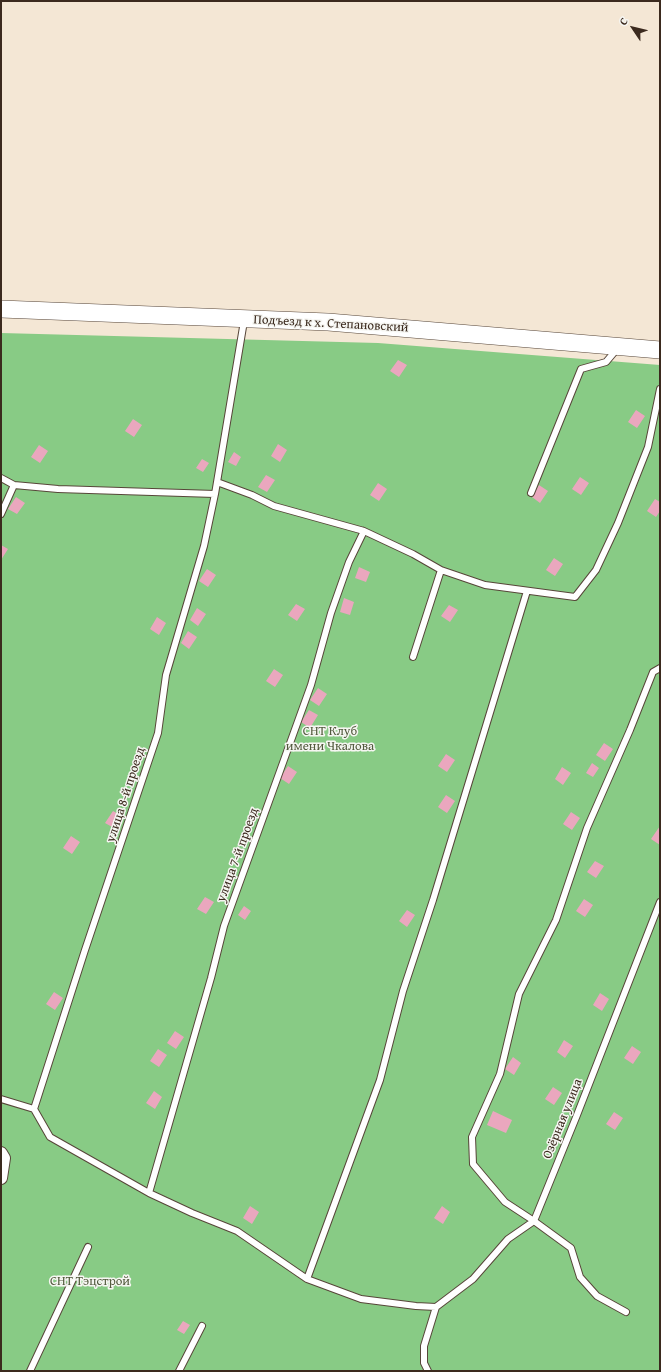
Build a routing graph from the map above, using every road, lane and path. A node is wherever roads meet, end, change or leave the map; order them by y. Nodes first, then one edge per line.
1 (1, 309) edge
2 (244, 319) junction
3 (619, 346) junction
4 (660, 350) edge
5 (660, 389) edge
6 (1, 478) edge
7 (217, 482) junction
8 (14, 485) junction
9 (531, 493) dead end
10 (215, 494) junction
11 (1, 514) edge
12 (364, 531) junction
13 (441, 570) junction
14 (527, 591) junction
15 (413, 658) dead end
16 (660, 668) edge
17 (660, 902) edge
18 (1, 1099) edge
19 (34, 1109) junction
20 (1, 1153) edge
21 (1, 1178) edge
22 (149, 1193) junction
23 (534, 1220) junction
24 (88, 1247) dead end
25 (307, 1279) junction
26 (436, 1307) junction
27 (626, 1312) dead end
28 (202, 1326) dead end
29 (30, 1371) edge
30 (179, 1371) edge
31 (428, 1371) edge

1 - 2 street, Подъезд к х. Степановский
2 - 3 street, Подъезд к х. Степановский
2 - 7 lane, улица 8-й проезд
3 - 4 street, Подъезд к х. Степановский
3 - 9 lane
5 - 14 lane
6 - 8 lane
7 - 10 lane, улица 8-й проезд
7 - 12 lane
8 - 10 lane
8 - 11 lane
10 - 19 lane, улица 8-й проезд
12 - 13 lane
12 - 22 lane, улица 7-й проезд
13 - 14 lane
13 - 15 lane
14 - 25 lane
16 - 23 lane
17 - 23 lane, Озёрная улица
18 - 19 lane
19 - 22 lane
20 - 21 street
22 - 25 lane
23 - 26 lane
23 - 27 lane
24 - 29 lane
25 - 26 lane
26 - 31 lane
28 - 30 lane

